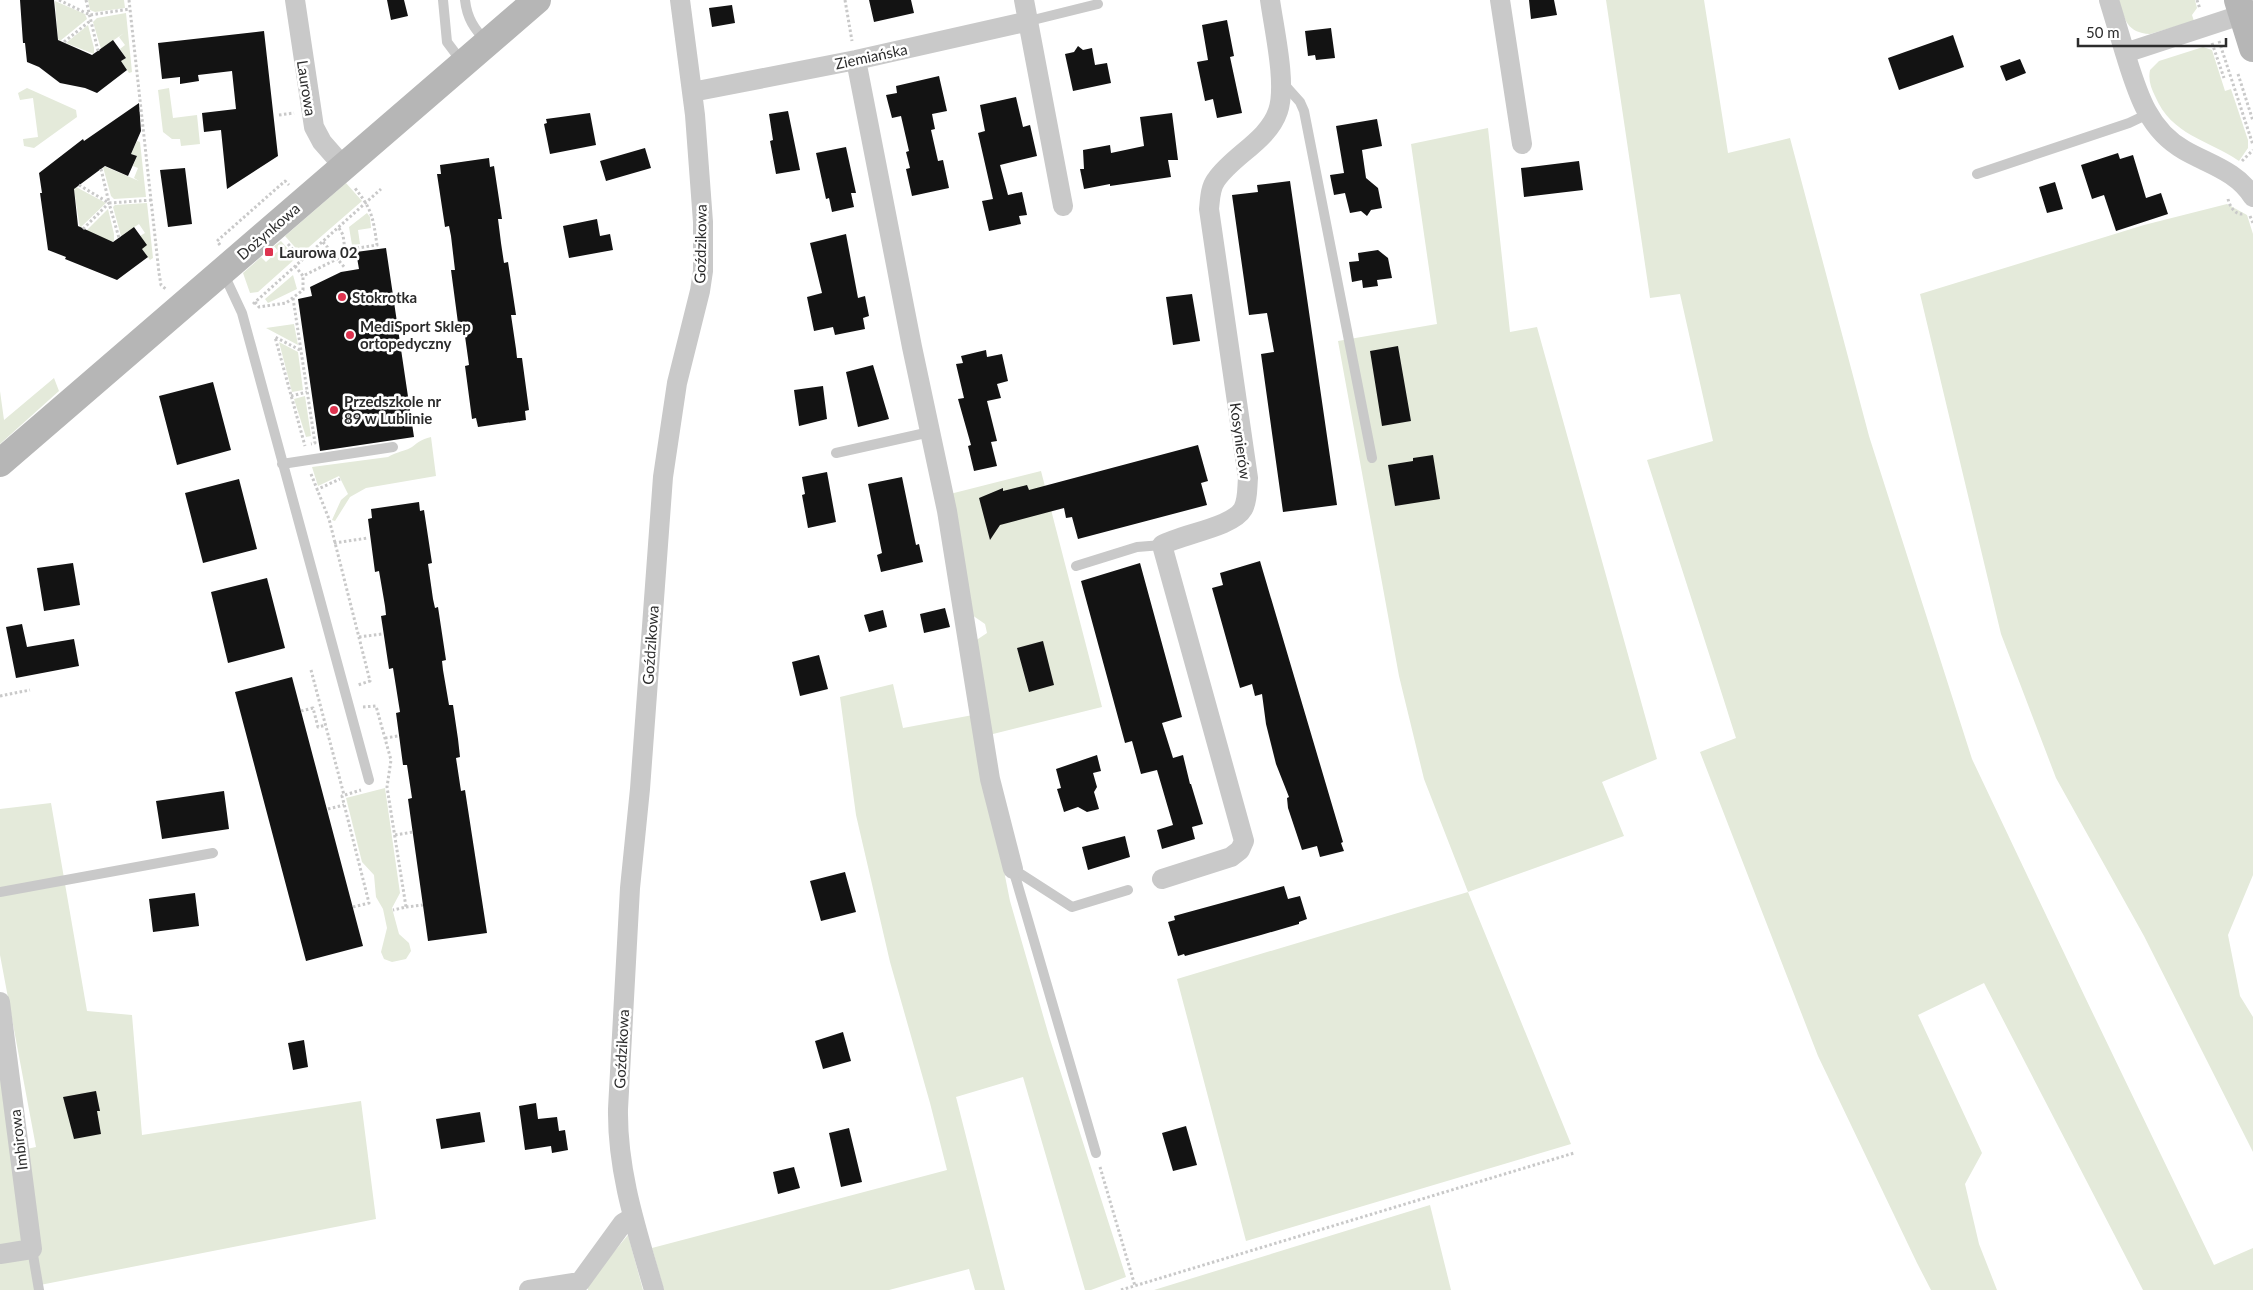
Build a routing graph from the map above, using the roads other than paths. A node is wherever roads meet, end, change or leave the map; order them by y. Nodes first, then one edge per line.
1 (295, 0) edge
2 (443, 0) edge
3 (465, 0) edge
4 (537, 0) edge
5 (680, 0) edge
6 (1024, 0) edge
7 (1270, 0) edge
8 (1500, 0) edge
9 (2109, 0) edge
10 (1098, 4) dead end
11 (2244, 9) edge
12 (1029, 20) junction
13 (487, 42) junction
14 (2253, 48) edge
15 (2125, 54) junction
16 (856, 60) junction
17 (462, 63) junction
18 (1280, 81) junction
19 (692, 92) junction
20 (2148, 114) junction
21 (1522, 144) dead end
22 (1977, 174) dead end
23 (348, 176) junction
24 (2253, 197) edge
25 (1063, 206) dead end
26 (220, 273) junction
27 (930, 432) junction
28 (393, 447) dead end
29 (836, 453) dead end
30 (1372, 458) dead end
31 (0, 463) edge
32 (282, 464) junction
33 (1162, 545) junction
34 (1076, 566) dead end
35 (370, 784) road end
36 (213, 853) dead end
37 (1012, 868) junction
38 (1162, 878) dead end
39 (1128, 890) dead end
40 (0, 892) edge
41 (0, 1002) edge
42 (1096, 1154) road end
43 (633, 1217) junction
44 (32, 1249) junction
45 (0, 1254) edge
46 (39, 1290) edge
47 (529, 1290) edge
48 (654, 1290) edge

1 - 23 street, Laurowa
2 - 17 lane
3 - 13 lane
4 - 13 street, Dożynkowa
5 - 19 street, Goździkowa
6 - 12 street
7 - 18 street, Kosynierów
8 - 21 street
9 - 15 street
10 - 12 lane
11 - 14 street
11 - 15 street
12 - 16 street, Ziemiańska
12 - 25 street
13 - 17 street, Dożynkowa
15 - 20 street
16 - 19 street, Ziemiańska
16 - 27 street
17 - 23 street, Dożynkowa
18 - 30 lane
18 - 33 street, Kosynierów
19 - 43 street, Goździkowa
20 - 22 lane
20 - 24 street
23 - 26 street, Dożynkowa
26 - 31 street, Dożynkowa
26 - 32 lane
27 - 29 lane
27 - 37 street
28 - 32 lane
32 - 35 lane
33 - 34 lane
33 - 38 street
36 - 40 lane
37 - 39 lane
37 - 42 lane
41 - 44 street, Imbirowa
43 - 47 street
43 - 48 street, Goździkowa
44 - 45 street
44 - 46 lane

